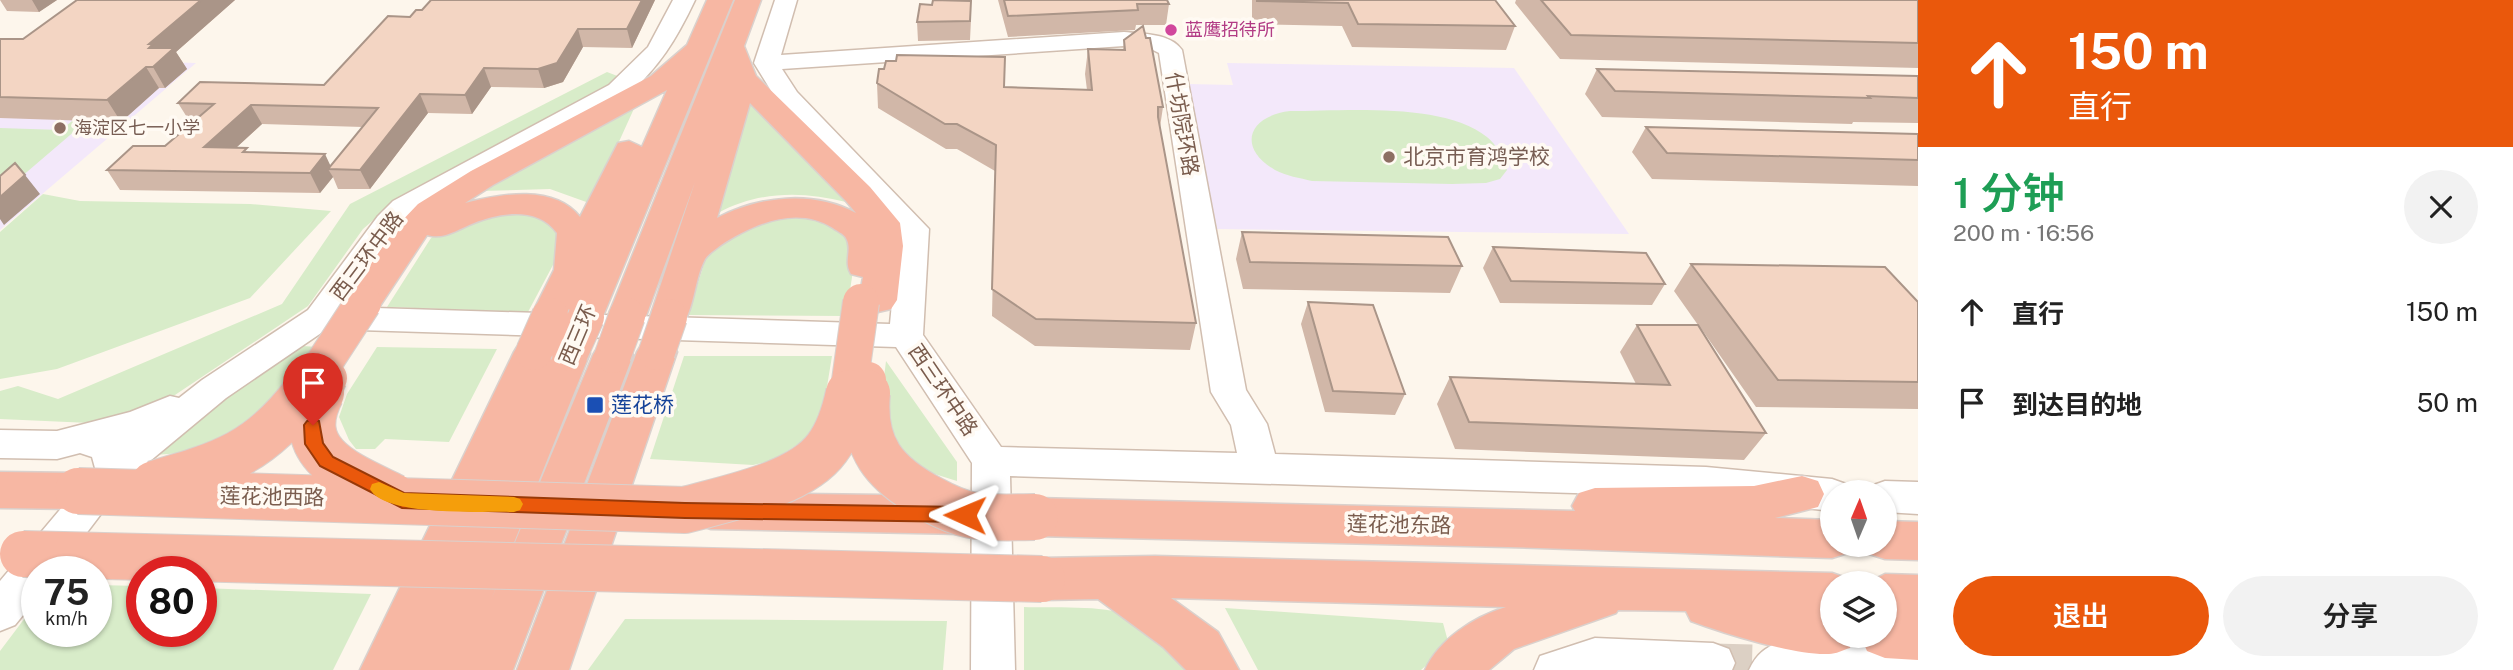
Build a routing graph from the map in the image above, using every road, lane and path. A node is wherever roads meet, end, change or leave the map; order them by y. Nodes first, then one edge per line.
1 (684, 0) edge
2 (720, 0) edge
3 (748, 0) edge
4 (786, 0) edge
5 (714, 47) junction
6 (755, 71) junction
7 (661, 82) junction
8 (688, 253) junction
9 (572, 271) junction
10 (869, 301) junction
11 (371, 302) junction
12 (320, 318) junction
13 (560, 334) junction
14 (906, 337) junction
15 (214, 389) junction
16 (82, 439) junction
17 (0, 444) edge
18 (991, 461) junction
19 (1259, 468) junction
20 (104, 485) junction
21 (0, 490) edge
22 (1817, 494) edge
23 (1897, 497) edge
24 (1918, 498) edge
25 (402, 501) junction
26 (685, 510) junction
27 (965, 515) junction
28 (1508, 528) junction
29 (1820, 538) edge
30 (1897, 540) edge
31 (1918, 541) edge
32 (11, 553) edge
33 (1108, 578) junction
34 (1632, 587) junction
35 (1820, 594) edge
36 (1897, 595) edge
37 (1918, 596) edge
38 (0, 612) edge
39 (1820, 631) edge
40 (1897, 636) edge
41 (1918, 637) edge
42 (1918, 660) edge
43 (400, 662) edge
44 (1713, 663) dead end
45 (487, 670) edge
46 (543, 670) edge
47 (993, 670) edge
48 (1213, 670) edge
49 (1451, 670) edge
50 (1556, 670) edge
51 (1771, 670) edge

1 - 12 street, 西三环中路
2 - 5 highway, 西三环
3 - 5 highway, 西三环
4 - 6 street
5 - 6 highway
5 - 7 highway
5 - 13 highway, 西三环
5 - 45 highway, 西三环
6 - 8 highway
6 - 10 highway
6 - 14 street, 西三环中路
6 - 19 street, 什坊院环路
7 - 9 highway
7 - 11 highway
8 - 10 highway
8 - 46 highway
9 - 11 highway
9 - 13 highway
10 - 26 highway, bridge
10 - 27 highway, bridge
11 - 20 highway, bridge
11 - 25 highway, bridge
12 - 14 street
12 - 15 street, 西三环中路
13 - 43 highway, 西三环
14 - 18 street, 西三环中路
15 - 16 street
15 - 20 street, 西三环中路
16 - 17 street
16 - 20 street
18 - 19 street
18 - 47 street
19 - 22 street
20 - 21 highway, 莲花池西路
20 - 25 highway, 莲花池西路, bridge
20 - 38 street, 西三环中路
22 - 28 highway
23 - 24 street
25 - 26 highway, 莲花池西路, bridge
26 - 27 highway, 莲花池西路, bridge
27 - 28 highway, 莲花池东路, bridge
28 - 29 highway, 莲花池东路
30 - 31 highway
32 - 33 highway, bridge
33 - 34 highway
33 - 48 highway
34 - 35 highway
34 - 39 highway
34 - 49 highway
36 - 37 highway
40 - 41 highway
42 - 51 street
44 - 50 street

